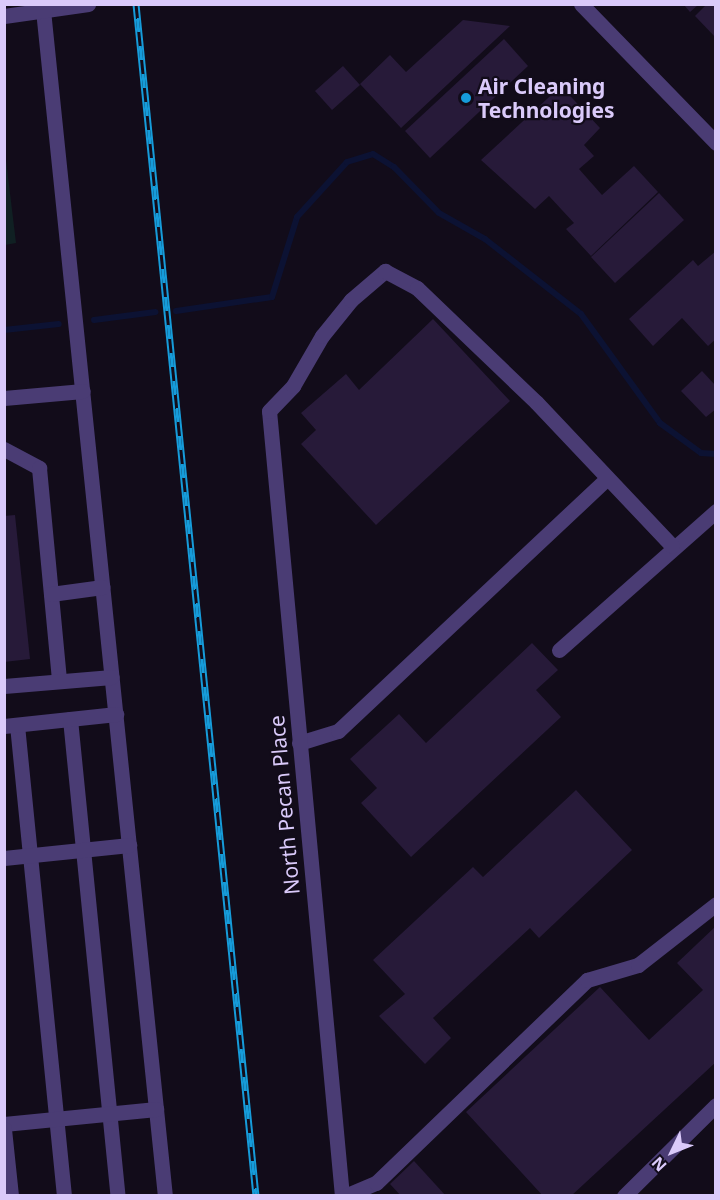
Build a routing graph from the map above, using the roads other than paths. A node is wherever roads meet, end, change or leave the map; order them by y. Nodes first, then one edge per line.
1 (88, 4) edge
2 (581, 4) edge
3 (44, 10) junction
4 (4, 16) edge
5 (716, 143) edge
6 (83, 391) junction
7 (4, 398) edge
8 (4, 449) edge
9 (607, 478) junction
10 (716, 511) edge
11 (672, 546) junction
12 (103, 587) junction
13 (51, 594) junction
14 (559, 650) dead end
15 (112, 677) junction
16 (59, 681) junction
17 (4, 686) edge
18 (116, 714) junction
19 (70, 719) junction
20 (11, 725) edge
21 (299, 743) junction
22 (129, 845) junction
23 (83, 850) junction
24 (30, 856) junction
25 (4, 858) edge
26 (716, 904) edge
27 (716, 1104) edge
28 (156, 1109) junction
29 (110, 1113) junction
30 (57, 1119) junction
31 (4, 1124) edge
32 (4, 1129) edge
33 (11, 1196) edge
34 (64, 1196) edge
35 (118, 1196) edge
36 (165, 1196) edge
37 (344, 1196) edge
38 (624, 1196) edge

1 - 3 street
2 - 5 street
3 - 4 street
3 - 6 street
6 - 7 street
6 - 12 street
8 - 13 street
9 - 11 street
9 - 21 street
9 - 21 street, North Pecan Place
10 - 11 street
11 - 14 street
12 - 13 street
12 - 15 street
13 - 16 street
15 - 16 street
15 - 18 street
16 - 17 street
18 - 19 street
18 - 22 street
19 - 20 street
19 - 23 street
20 - 24 street
21 - 37 street, North Pecan Place
22 - 23 street
22 - 28 street
23 - 24 street
23 - 29 street
24 - 25 street
24 - 30 street
26 - 37 street
27 - 38 street
28 - 29 street
28 - 36 street
29 - 30 street
29 - 35 street
30 - 31 street
30 - 34 street
32 - 33 street

